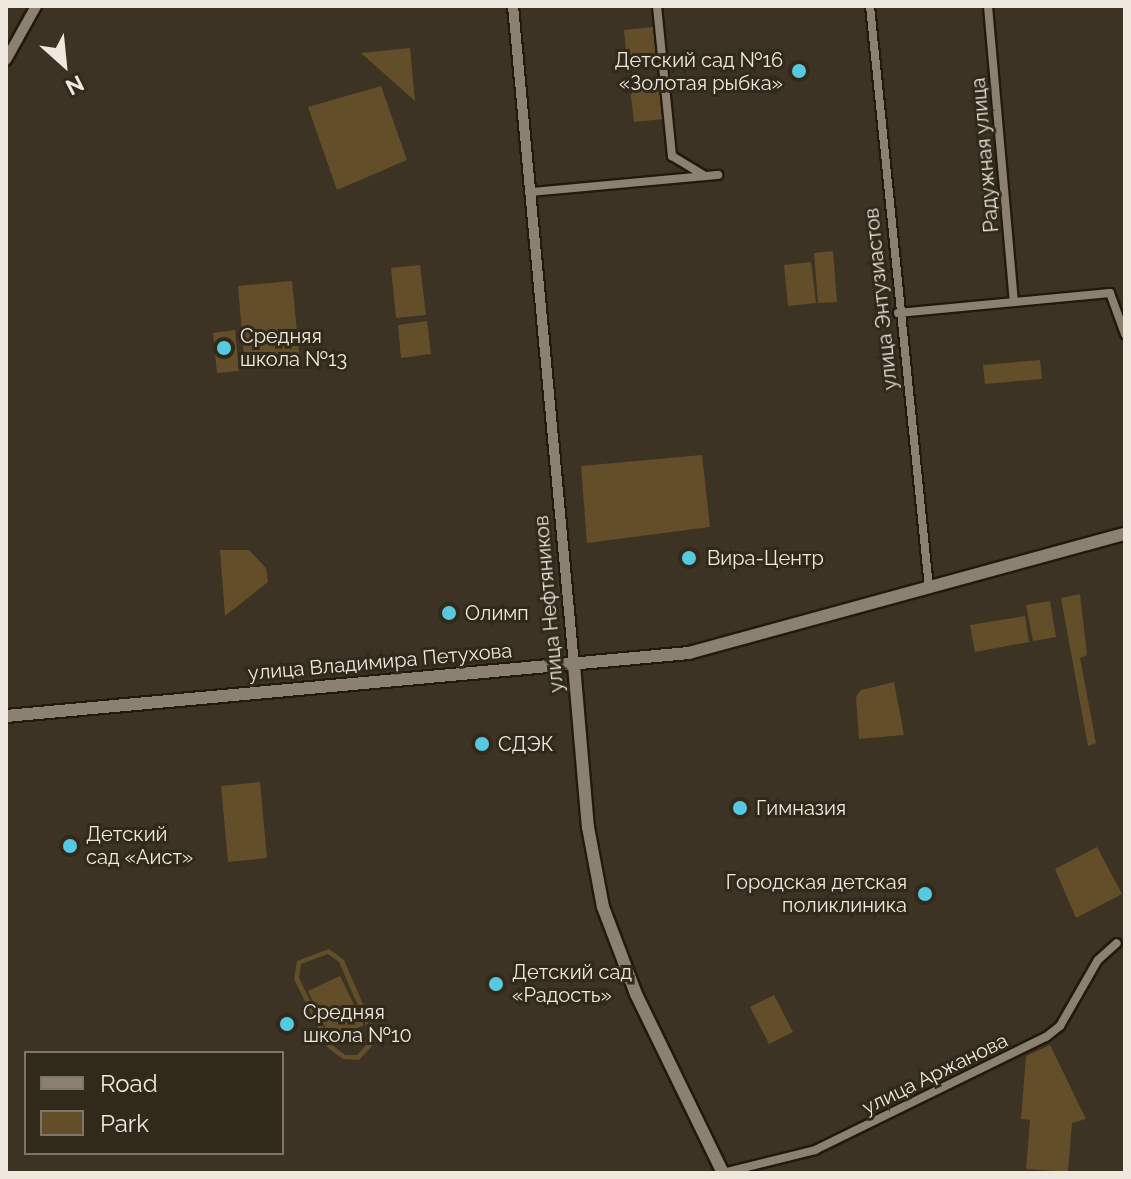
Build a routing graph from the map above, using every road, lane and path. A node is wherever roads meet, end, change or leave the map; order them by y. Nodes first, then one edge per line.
1 (36, 6) edge
2 (513, 6) edge
3 (657, 6) edge
4 (870, 6) edge
5 (988, 6) edge
6 (6, 60) edge
7 (718, 175) dead end
8 (705, 176) junction
9 (531, 192) junction
10 (1014, 302) junction
11 (898, 313) junction
12 (1124, 334) edge
13 (1125, 534) edge
14 (929, 588) junction
15 (574, 665) junction
16 (6, 716) edge
17 (1117, 943) dead end
18 (723, 1173) edge

1 - 6 street
2 - 9 street, улица Нефтяников
3 - 8 street
4 - 11 street, улица Энтузиастов
5 - 10 street, Радужная улица
7 - 8 street
8 - 9 street
9 - 15 street, улица Нефтяников
10 - 11 street
10 - 12 street
11 - 14 street, улица Энтузиастов
13 - 14 main road, улица Владимира Петухова
14 - 15 main road, улица Владимира Петухова
15 - 16 main road, улица Владимира Петухова
15 - 18 main road, улица Нефтяников
17 - 18 street, улица Аржанова

